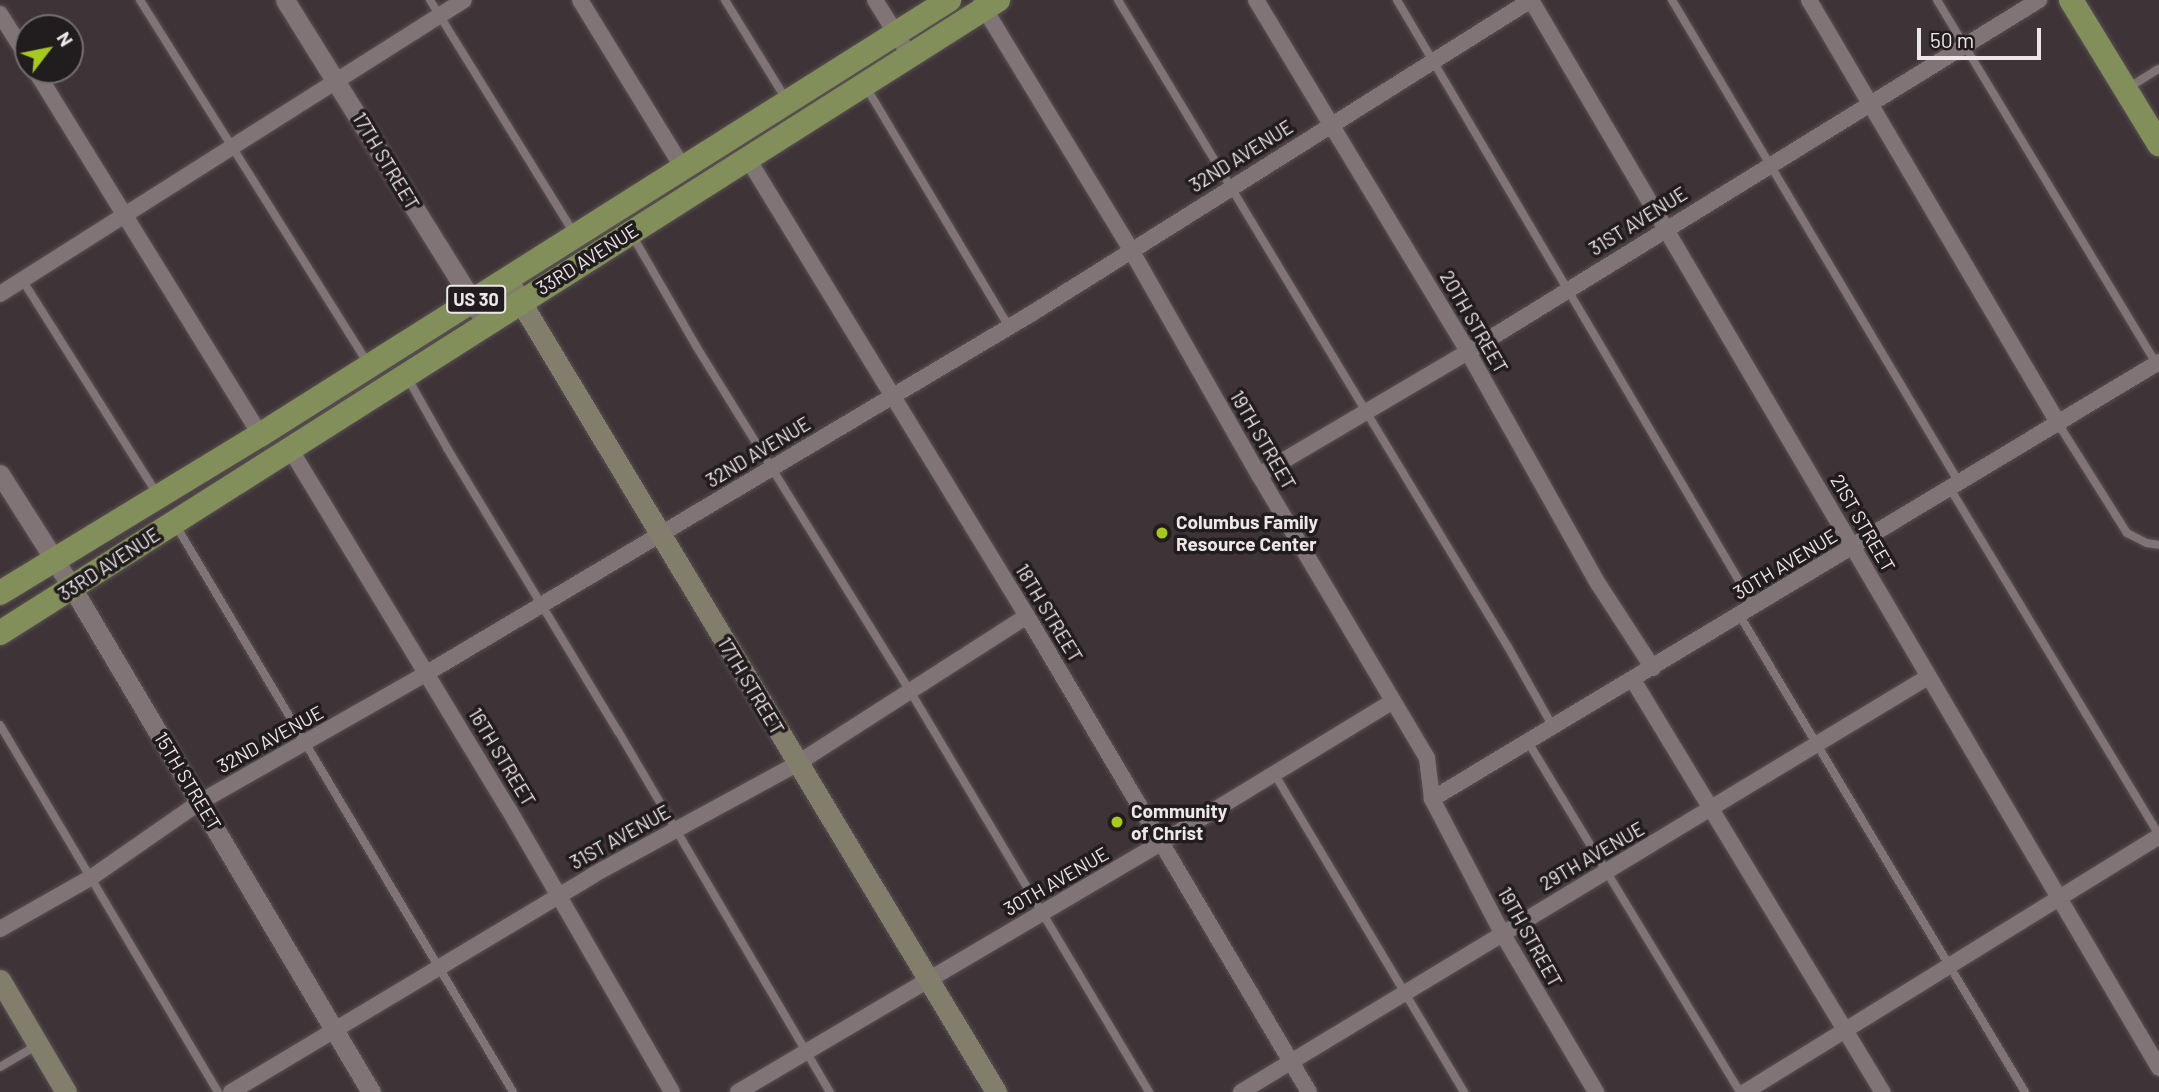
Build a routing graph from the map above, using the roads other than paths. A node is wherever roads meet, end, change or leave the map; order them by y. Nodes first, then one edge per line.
1 (140, 0) edge
2 (285, 0) edge
3 (430, 0) edge
4 (464, 0) edge
5 (580, 0) edge
6 (725, 0) edge
7 (875, 0) edge
8 (949, 0) edge
9 (1118, 0) edge
10 (1256, 0) edge
11 (1397, 0) edge
12 (1531, 0) edge
13 (1672, 0) edge
14 (1809, 0) edge
15 (1937, 0) edge
16 (2039, 0) edge
17 (2071, 0) edge
18 (987, 3) edge
19 (0, 14) edge
20 (440, 15) junction
21 (896, 33) junction
22 (14, 36) edge
23 (1964, 46) junction
24 (910, 56) junction
25 (1433, 61) junction
26 (2159, 69) edge
27 (337, 81) junction
28 (43, 84) edge
29 (865, 85) junction
30 (2125, 90) junction
31 (788, 102) junction
32 (1871, 103) junction
33 (1332, 124) junction
34 (2159, 144) edge
35 (231, 149) junction
36 (748, 159) junction
37 (1768, 166) junction
38 (683, 168) junction
39 (1232, 187) junction
40 (124, 217) junction
41 (1665, 229) junction
42 (630, 232) junction
43 (576, 236) junction
44 (1131, 250) junction
45 (507, 279) junction
46 (23, 281) junction
47 (1570, 289) junction
48 (0, 295) edge
49 (472, 301) junction
50 (520, 302) junction
51 (487, 324) junction
52 (1009, 327) junction
53 (1468, 352) junction
54 (2158, 364) edge
55 (369, 365) junction
56 (406, 374) junction
57 (892, 396) junction
58 (1368, 412) junction
59 (2059, 425) junction
60 (260, 435) junction
61 (289, 447) junction
62 (773, 468) junction
63 (0, 474) edge
64 (1259, 475) junction
65 (1955, 487) junction
66 (159, 497) junction
67 (173, 522) junction
68 (660, 534) junction
69 (2159, 545) edge
70 (1853, 547) junction
71 (53, 560) junction
72 (73, 589) junction
73 (0, 593) edge
74 (541, 604) junction
75 (1755, 607) junction
76 (1027, 616) junction
77 (1740, 616) junction
78 (0, 633) edge
79 (1653, 668) junction
80 (427, 673) junction
81 (1928, 677) junction
82 (1633, 680) junction
83 (910, 691) junction
84 (1393, 701) junction
85 (0, 725) edge
86 (1553, 727) junction
87 (1528, 742) junction
88 (307, 744) junction
89 (1818, 745) junction
90 (798, 763) junction
91 (1275, 775) junction
92 (1432, 799) junction
93 (200, 802) junction
94 (1713, 809) junction
95 (676, 830) junction
96 (2159, 835) edge
97 (1159, 844) junction
98 (1606, 873) junction
99 (92, 877) junction
100 (558, 895) junction
101 (2059, 898) junction
102 (1043, 913) junction
103 (0, 929) edge
104 (1502, 933) junction
105 (439, 965) junction
106 (1949, 966) junction
107 (0, 980) edge
108 (928, 980) junction
109 (1405, 993) junction
110 (334, 1029) junction
111 (1846, 1031) junction
112 (38, 1044) junction
113 (807, 1051) junction
114 (1290, 1062) junction
115 (0, 1067) edge
116 (2159, 1068) edge
117 (66, 1092) edge
118 (218, 1092) edge
119 (231, 1092) edge
120 (371, 1092) edge
121 (513, 1092) edge
122 (672, 1092) edge
123 (737, 1092) edge
124 (830, 1092) edge
125 (996, 1092) edge
126 (1149, 1092) edge
127 (1241, 1092) edge
128 (1308, 1092) edge
129 (1464, 1092) edge
130 (1596, 1092) edge
131 (1743, 1092) edge
132 (1883, 1092) edge
133 (2025, 1092) edge

1 - 35 lane
2 - 27 street, 17TH STREET
3 - 20 lane
4 - 20 street
5 - 38 street
6 - 31 lane
7 - 21 street
8 - 21 highway, 33RD AVENUE / US 30
9 - 39 lane
10 - 33 street, 20TH STREET
11 - 25 lane
12 - 25 street, 32ND AVENUE
12 - 41 street, 21ST STREET
13 - 37 lane
14 - 32 street
15 - 23 lane
16 - 23 street, 31ST AVENUE
17 - 30 highway
18 - 24 highway, 33RD AVENUE / US 30
18 - 44 street, 19TH STREET
19 - 22 street
20 - 27 street
20 - 43 lane
21 - 24 street
21 - 31 highway, 33RD AVENUE / US 30
23 - 32 street, 31ST AVENUE
23 - 54 lane
24 - 29 highway, 33RD AVENUE / US 30
25 - 33 street, 32ND AVENUE
25 - 47 lane
26 - 30 lane
27 - 35 street
27 - 49 street, 17TH STREET
28 - 40 street
29 - 36 highway, 33RD AVENUE / US 30
29 - 52 lane
30 - 34 highway
31 - 38 highway, 33RD AVENUE / US 30
32 - 37 street, 31ST AVENUE
32 - 59 street
33 - 39 street, 32ND AVENUE
33 - 53 street, 20TH STREET
35 - 40 street
35 - 55 lane
36 - 42 highway, 33RD AVENUE / US 30
36 - 57 street, 18TH STREET
37 - 41 street, 31ST AVENUE
37 - 65 lane
38 - 43 highway, 33RD AVENUE / US 30
39 - 44 street, 32ND AVENUE
39 - 58 lane
40 - 46 street
40 - 60 street
41 - 47 street, 31ST AVENUE
41 - 70 street, 21ST STREET
42 - 50 highway, 33RD AVENUE / US 30
42 - 62 lane
43 - 45 highway, 33RD AVENUE / US 30
44 - 52 street, 32ND AVENUE
44 - 64 street, 19TH STREET
45 - 49 highway, 33RD AVENUE / US 30
45 - 50 main road, 17TH STREET
46 - 48 street
46 - 66 lane
47 - 53 street, 31ST AVENUE
47 - 75 lane
49 - 51 street, 17TH STREET
49 - 55 highway, 33RD AVENUE / US 30
50 - 51 highway, 33RD AVENUE / US 30
50 - 68 main road, 17TH STREET
51 - 56 highway, 33RD AVENUE / US 30
52 - 57 street, 32ND AVENUE
53 - 58 street, 31ST AVENUE
53 - 79 street, 20TH STREET
54 - 59 street, 30TH AVENUE
55 - 60 highway, 33RD AVENUE / US 30
56 - 61 highway, 33RD AVENUE / US 30
56 - 74 lane
57 - 62 street, 32ND AVENUE
57 - 76 street, 18TH STREET
58 - 64 street, 31ST AVENUE
58 - 86 lane
59 - 65 street, 30TH AVENUE
59 - 69 lane
60 - 66 highway, 33RD AVENUE / US 30
61 - 67 highway, 33RD AVENUE / US 30
61 - 80 street, 16TH STREET
62 - 68 street, 32ND AVENUE
62 - 83 lane
63 - 71 street, 15TH STREET
64 - 84 street, 19TH STREET
65 - 70 street, 30TH AVENUE
65 - 96 lane
66 - 71 highway, 33RD AVENUE / US 30
67 - 72 highway, 33RD AVENUE / US 30
67 - 88 lane
68 - 74 street, 32ND AVENUE
68 - 90 main road, 17TH STREET
70 - 75 street, 30TH AVENUE
70 - 81 street, 21ST STREET
71 - 72 street, 15TH STREET
71 - 73 highway, 33RD AVENUE / US 30
72 - 78 highway, 33RD AVENUE / US 30
72 - 93 street, 15TH STREET
74 - 80 street, 32ND AVENUE
74 - 95 lane
75 - 77 street, 30TH AVENUE
76 - 83 street, 31ST AVENUE
76 - 97 street, 18TH STREET
77 - 79 street, 30TH AVENUE
77 - 89 lane
79 - 82 street, 30TH AVENUE
80 - 88 street, 32ND AVENUE
80 - 100 street, 16TH STREET
81 - 89 street, 29TH AVENUE
81 - 101 street, 21ST STREET
82 - 86 street, 30TH AVENUE
82 - 94 street
83 - 90 street, 31ST AVENUE
83 - 102 lane
84 - 91 street, 30TH AVENUE
84 - 92 street, 19TH STREET
85 - 99 lane
86 - 87 street, 30TH AVENUE
87 - 92 street, 30TH AVENUE
87 - 98 lane
88 - 93 street, 32ND AVENUE
88 - 105 lane
89 - 94 street, 29TH AVENUE
89 - 106 lane
90 - 95 street, 31ST AVENUE
90 - 108 main road, 17TH STREET
91 - 97 street, 30TH AVENUE
91 - 109 lane
92 - 104 street, 19TH STREET
93 - 99 street, 32ND AVENUE
93 - 110 street, 15TH STREET
94 - 98 street, 29TH AVENUE
94 - 111 street
95 - 100 street, 31ST AVENUE
95 - 113 lane
96 - 101 street
97 - 102 street, 30TH AVENUE
97 - 114 street, 18TH STREET
98 - 104 street, 29TH AVENUE
98 - 131 lane
99 - 103 street, 32ND AVENUE
99 - 118 lane
100 - 105 street, 31ST AVENUE
100 - 122 street, 16TH STREET
101 - 106 street
101 - 116 street, 21ST STREET
102 - 108 street, 30TH AVENUE
102 - 126 lane
104 - 109 street, 29TH AVENUE
104 - 130 street, 19TH STREET
105 - 110 street, 31ST AVENUE
105 - 121 lane
106 - 111 street
106 - 133 lane
107 - 112 main road
108 - 113 street, 30TH AVENUE
108 - 125 main road, 17TH STREET
109 - 114 street, 29TH AVENUE
109 - 129 lane
110 - 119 street, 31ST AVENUE
110 - 120 street, 15TH STREET
111 - 131 street
111 - 132 street
112 - 115 lane
112 - 117 main road
113 - 123 street, 30TH AVENUE
113 - 124 lane
114 - 127 street, 29TH AVENUE
114 - 128 street, 18TH STREET

